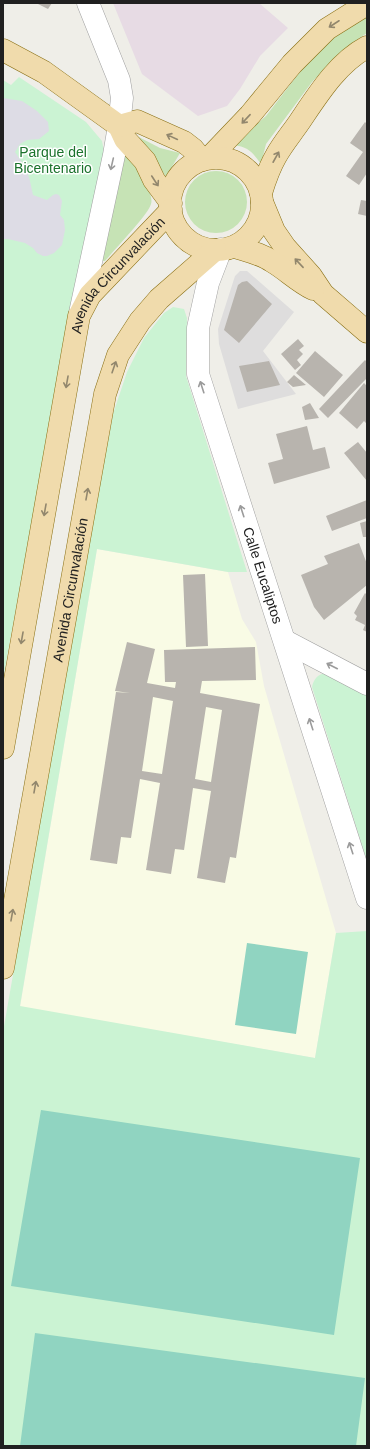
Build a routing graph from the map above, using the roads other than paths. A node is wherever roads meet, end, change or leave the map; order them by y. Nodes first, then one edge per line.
1 (88, 3) edge
2 (365, 4) edge
3 (367, 47) edge
4 (3, 50) edge
5 (119, 126) junction
6 (206, 159) junction
7 (262, 198) junction
8 (171, 206) junction
9 (224, 249) junction
10 (323, 294) junction
11 (79, 316) junction
12 (367, 332) edge
13 (285, 641) junction
14 (367, 684) edge
15 (3, 748) edge
16 (366, 890) edge
17 (3, 968) edge

1 - 5 street
2 -> 6 main road
7 -> 3 main road
4 - 5 main road
6 -> 5 main road
5 -> 8 main road
5 -> 11 street
6 - 7 main road
6 - 8 main road
7 - 9 main road
10 -> 7 main road
8 - 9 main road
8 - 11 main road, Avenida Circunvalación
9 - 10 main road
13 -> 9 street, Calle Eucaliptos
17 -> 9 main road, Avenida Circunvalación
10 - 12 main road
11 -> 15 main road, Avenida Circunvalación
14 -> 13 street
16 -> 13 street, Calle Eucaliptos

